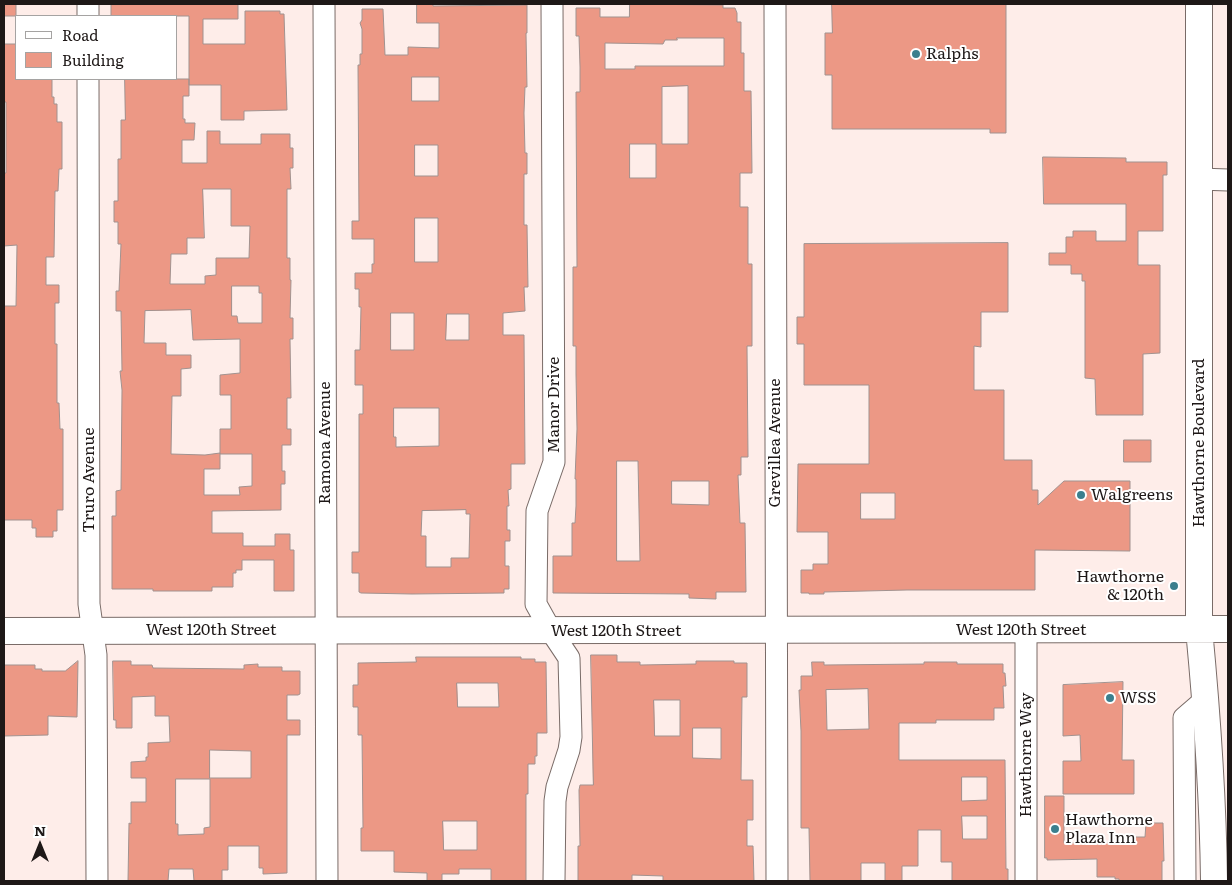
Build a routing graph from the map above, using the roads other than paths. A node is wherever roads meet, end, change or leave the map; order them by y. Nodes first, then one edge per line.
1 (324, 4) edge
2 (552, 4) edge
3 (774, 4) edge
4 (1199, 4) edge
5 (88, 80) edge
6 (1199, 179) junction
7 (1228, 180) edge
8 (1200, 629) junction
9 (1228, 629) edge
10 (326, 630) junction
11 (776, 630) junction
12 (1026, 630) junction
13 (4, 631) edge
14 (93, 631) junction
15 (551, 631) junction
16 (1206, 699) junction
17 (97, 881) edge
18 (327, 881) edge
19 (554, 881) edge
20 (777, 881) edge
21 (1026, 881) edge
22 (1184, 881) edge
23 (1214, 881) edge

1 - 10 street, Ramona Avenue
2 - 15 street, Manor Drive
3 - 11 street, Grevillea Avenue
4 - 6 main road, Hawthorne Boulevard
5 - 14 street, Truro Avenue
6 - 7 street
6 - 8 main road, Hawthorne Boulevard
8 - 9 main road, West 120th Street
8 - 12 main road, West 120th Street
8 - 16 main road, Hawthorne Boulevard
10 - 14 main road, West 120th Street
10 - 15 main road, West 120th Street
10 - 18 street, Ramona Avenue
11 - 12 main road, West 120th Street
11 - 15 main road, West 120th Street
11 - 20 street, Grevillea Avenue
12 - 21 street, Hawthorne Way
13 - 14 main road, West 120th Street
14 - 17 street, Truro Avenue
15 - 19 street, Manor Drive
16 - 22 street
16 - 23 main road, Hawthorne Boulevard

